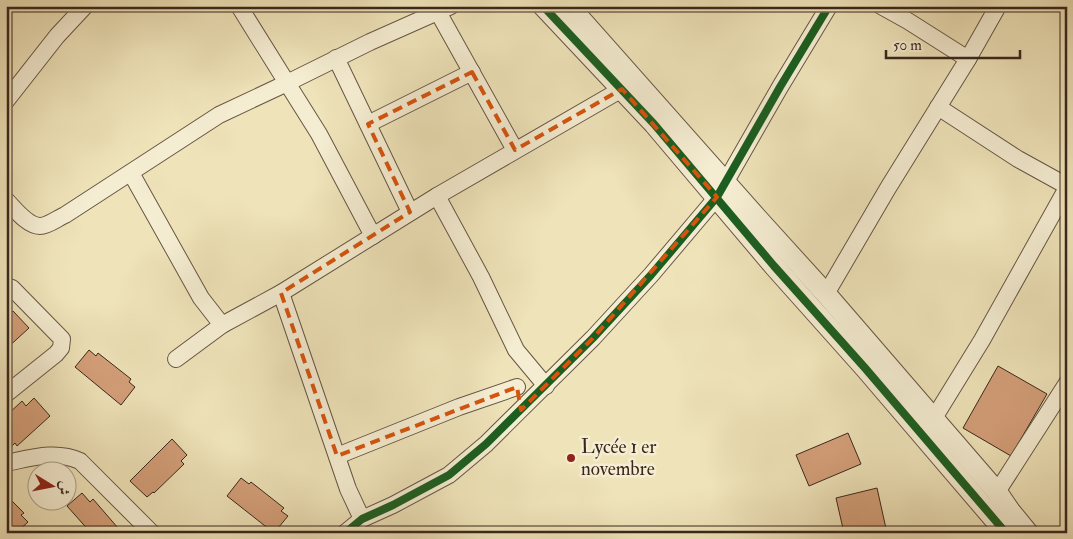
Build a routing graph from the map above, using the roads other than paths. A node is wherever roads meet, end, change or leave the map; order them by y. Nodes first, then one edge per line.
1 (85, 6) edge
2 (239, 6) edge
3 (544, 6) edge
4 (569, 6) edge
5 (829, 6) edge
6 (881, 6) edge
7 (998, 6) edge
8 (445, 9) edge
9 (336, 58) junction
10 (968, 59) junction
11 (472, 72) junction
12 (287, 83) junction
13 (622, 89) junction
14 (8, 95) edge
15 (938, 107) junction
16 (368, 124) junction
17 (516, 150) junction
18 (130, 172) junction
19 (1067, 187) edge
20 (722, 190) junction
21 (437, 196) junction
22 (6, 200) edge
23 (410, 212) junction
24 (373, 236) junction
25 (6, 286) edge
26 (281, 292) junction
27 (826, 294) junction
28 (222, 325) junction
29 (516, 350) junction
30 (176, 359) dead end
31 (1067, 383) edge
32 (546, 386) junction
33 (516, 387) junction
34 (6, 394) edge
35 (521, 410) junction
36 (934, 418) junction
37 (919, 432) junction
38 (337, 456) junction
39 (6, 463) edge
40 (997, 492) junction
41 (362, 519) junction
42 (152, 533) edge
43 (344, 533) edge
44 (1006, 533) edge
45 (1028, 533) edge

1 - 14 street
2 - 12 street
3 - 13 street
4 - 20 street
5 - 20 street
6 - 10 street
7 - 10 street
8 - 9 street
8 - 11 street
9 - 12 street
9 - 16 street
10 - 15 street
11 - 16 street
11 - 17 street
12 - 18 street
12 - 24 street
13 - 17 street
13 - 20 street
15 - 19 street
15 - 27 street
16 - 23 street
17 - 21 street
18 - 22 street
18 - 28 street
19 - 36 street
20 - 27 street
20 - 32 street
20 - 37 street
21 - 23 street
21 - 29 street
23 - 24 street
24 - 26 street
25 - 34 street
26 - 28 street
26 - 38 street
27 - 36 street
28 - 30 street
29 - 32 street
29 - 33 street
31 - 40 street
32 - 35 street
33 - 35 street
33 - 38 street
35 - 41 street
36 - 37 street
36 - 40 street
37 - 44 street
38 - 41 street
39 - 42 street
40 - 45 street
41 - 43 street

